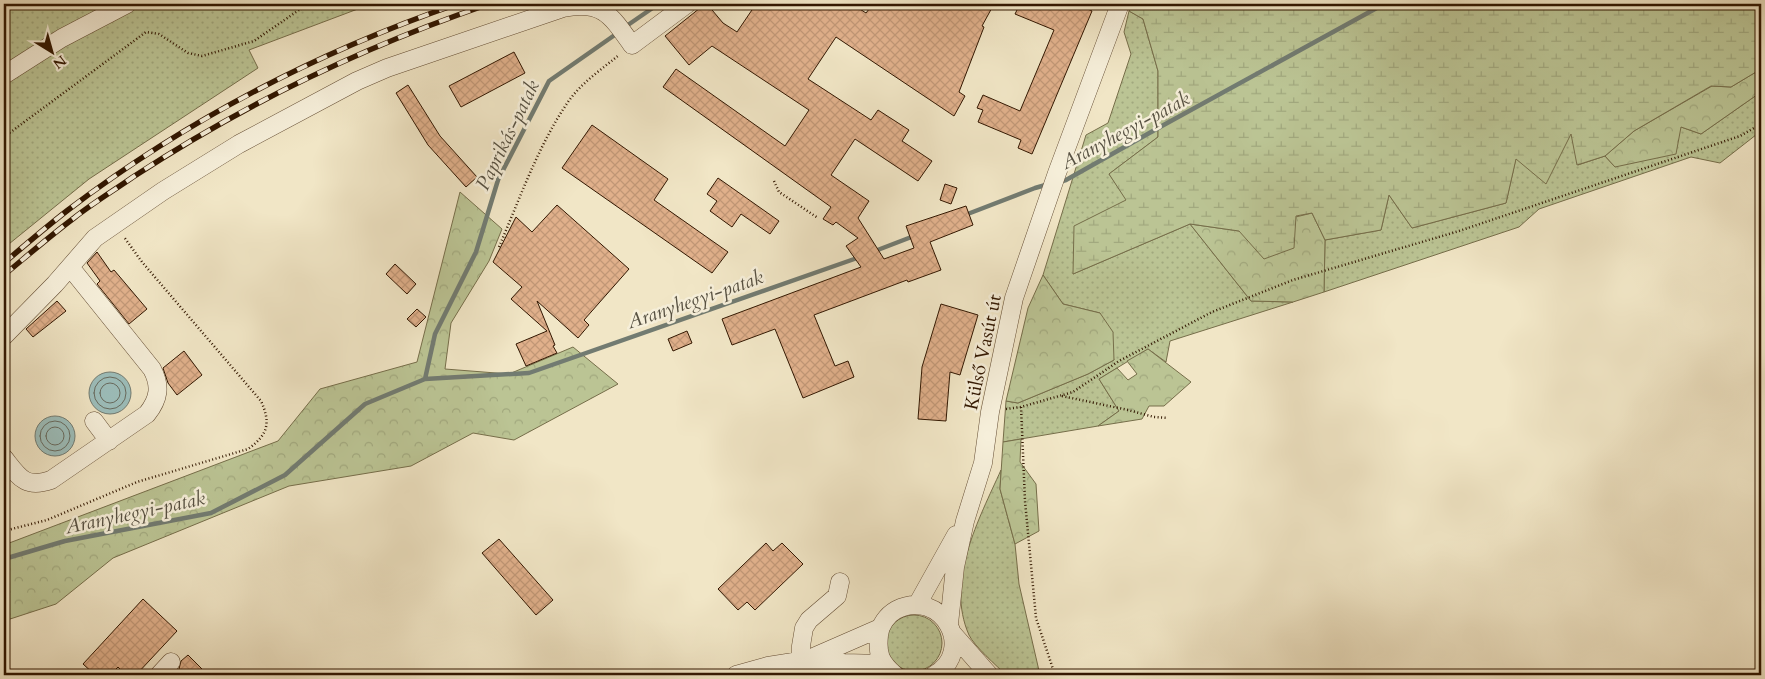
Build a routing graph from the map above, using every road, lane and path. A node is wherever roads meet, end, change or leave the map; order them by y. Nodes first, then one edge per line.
1 (127, 4) edge
2 (314, 4) edge
3 (687, 4) edge
4 (1120, 4) edge
5 (629, 40) junction
6 (4, 76) edge
7 (1761, 124) edge
8 (4, 137) edge
9 (774, 181) dead end
10 (818, 218) dead end
11 (499, 247) dead end
12 (70, 268) junction
13 (4, 336) edge
14 (1061, 396) junction
15 (1021, 407) junction
16 (990, 412) junction
17 (1168, 418) dead end
18 (94, 421) dead end
19 (109, 441) junction
20 (4, 458) edge
21 (965, 521) junction
22 (840, 582) dead end
23 (917, 605) junction
24 (880, 628) junction
25 (951, 629) junction
26 (804, 660) junction
27 (172, 662) dead end
28 (891, 672) edge
29 (942, 674) edge
30 (159, 675) edge
31 (736, 675) edge
32 (989, 675) edge
33 (1055, 675) edge

1 - 6 street
2 - 8 path
3 - 5 street
4 - 16 street, Külső Vasút út
5 - 11 path
5 - 12 street
7 - 14 path
9 - 10 path
12 - 13 street
12 - 19 street
14 - 15 path
14 - 17 path
15 - 16 path
15 - 33 path
16 - 21 street, Külső Vasút út
18 - 19 street
19 - 20 street
21 - 23 street, Külső Vasút út
21 - 25 street, Külső Vasút út
22 - 26 street
23 - 24 street
23 - 25 street
24 - 26 street
24 - 28 street
25 - 29 street, Külső Vasút út
25 - 32 street
26 - 28 street
26 - 31 street
27 - 30 street

